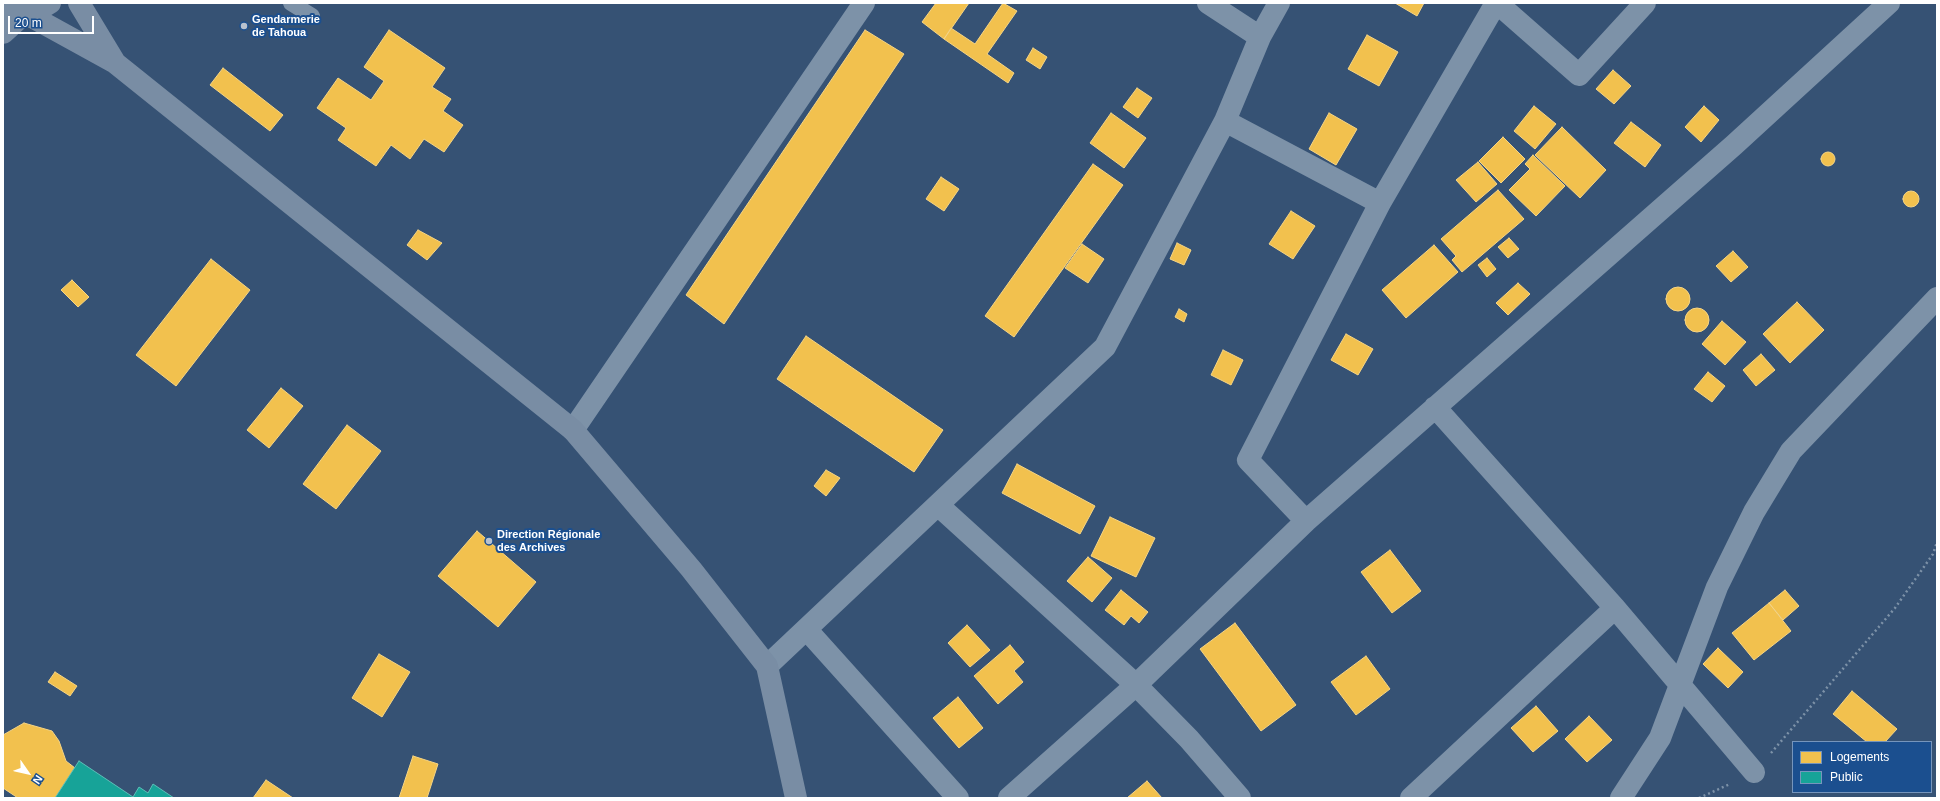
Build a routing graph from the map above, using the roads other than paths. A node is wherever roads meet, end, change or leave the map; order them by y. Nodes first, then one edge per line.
1 (50, 3) edge
2 (79, 3) edge
3 (292, 3) edge
4 (864, 3) edge
5 (1208, 3) edge
6 (1279, 3) edge
7 (1496, 3) edge
8 (1645, 3) edge
9 (1889, 3) edge
10 (3, 4) edge
11 (25, 13) junction
12 (312, 16) dead end
13 (3, 33) edge
14 (1260, 37) junction
15 (114, 62) junction
16 (1225, 121) junction
17 (1380, 202) junction
18 (1937, 298) edge
19 (1435, 407) junction
20 (573, 430) junction
21 (939, 506) junction
22 (1306, 521) junction
23 (1615, 608) junction
24 (807, 630) junction
25 (767, 666) junction
26 (1680, 683) junction
27 (1136, 685) junction
28 (1754, 772) road end
29 (796, 798) edge
30 (958, 798) edge
31 (1009, 798) edge
32 (1240, 798) edge
33 (1410, 798) edge
34 (1621, 798) edge

1 - 11 street
2 - 15 street
3 - 12 lane
4 - 20 street
5 - 14 street
6 - 14 street
7 - 8 street
7 - 17 street
9 - 19 street
10 - 11 street
11 - 13 street
11 - 15 street
14 - 16 street
15 - 20 street
16 - 17 street
16 - 21 street
17 - 22 street
18 - 26 street
19 - 22 street
19 - 23 street
20 - 25 street
21 - 24 street
21 - 27 street
22 - 27 street
23 - 26 street
23 - 33 street
24 - 25 street
24 - 30 street
25 - 29 street
26 - 28 street
26 - 34 street
27 - 31 street
27 - 32 street

